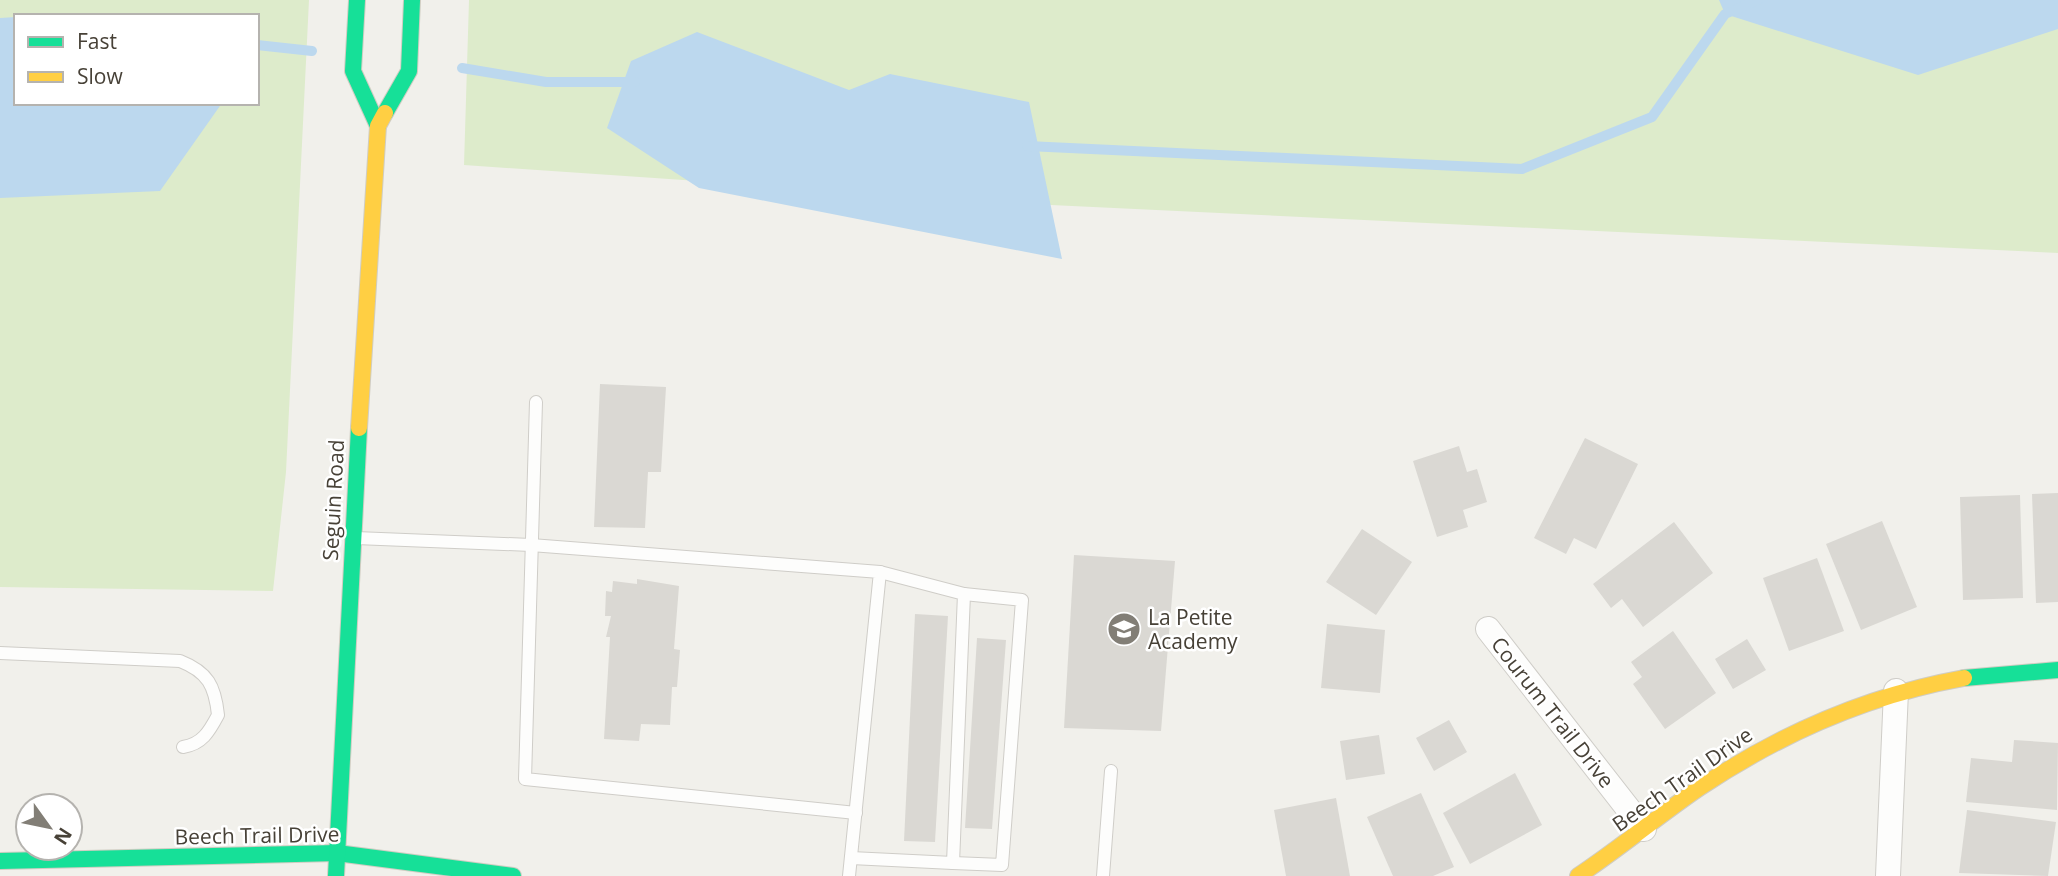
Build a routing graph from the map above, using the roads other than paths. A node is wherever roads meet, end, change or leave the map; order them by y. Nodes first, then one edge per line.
1 (357, 0) edge
2 (412, 0) edge
3 (378, 126) junction
4 (536, 402) dead end
5 (352, 538) junction
6 (531, 545) junction
7 (880, 572) junction
8 (964, 594) junction
9 (1488, 629) dead end
10 (0, 653) edge
11 (2058, 670) edge
12 (1896, 691) junction
13 (183, 747) dead end
14 (1111, 771) dead end
15 (856, 813) junction
16 (1644, 829) junction
17 (337, 853) junction
18 (851, 858) junction
19 (0, 861) edge
20 (953, 863) junction
21 (336, 876) edge
22 (513, 876) edge
23 (849, 876) edge
24 (1102, 876) edge
25 (1578, 876) edge
26 (1888, 876) edge

1 - 3 street, Seguin Road
2 - 3 street, Seguin Road
3 - 5 street, Seguin Road
4 - 6 lane
5 - 6 lane
5 - 17 street, Seguin Road
6 - 7 lane
6 - 15 lane
7 - 8 lane
7 - 15 lane
8 - 20 lane
8 - 20 lane
9 - 16 street, Courum Trail Drive
10 - 13 lane
11 - 12 street, Beech Trail Drive
12 - 16 street, Beech Trail Drive
12 - 26 street
14 - 24 lane
15 - 18 lane
16 - 25 street, Beech Trail Drive
17 - 19 street, Beech Trail Drive
17 - 21 street, Seguin Road
17 - 22 street, Beech Trail Drive
18 - 20 lane
18 - 23 lane

